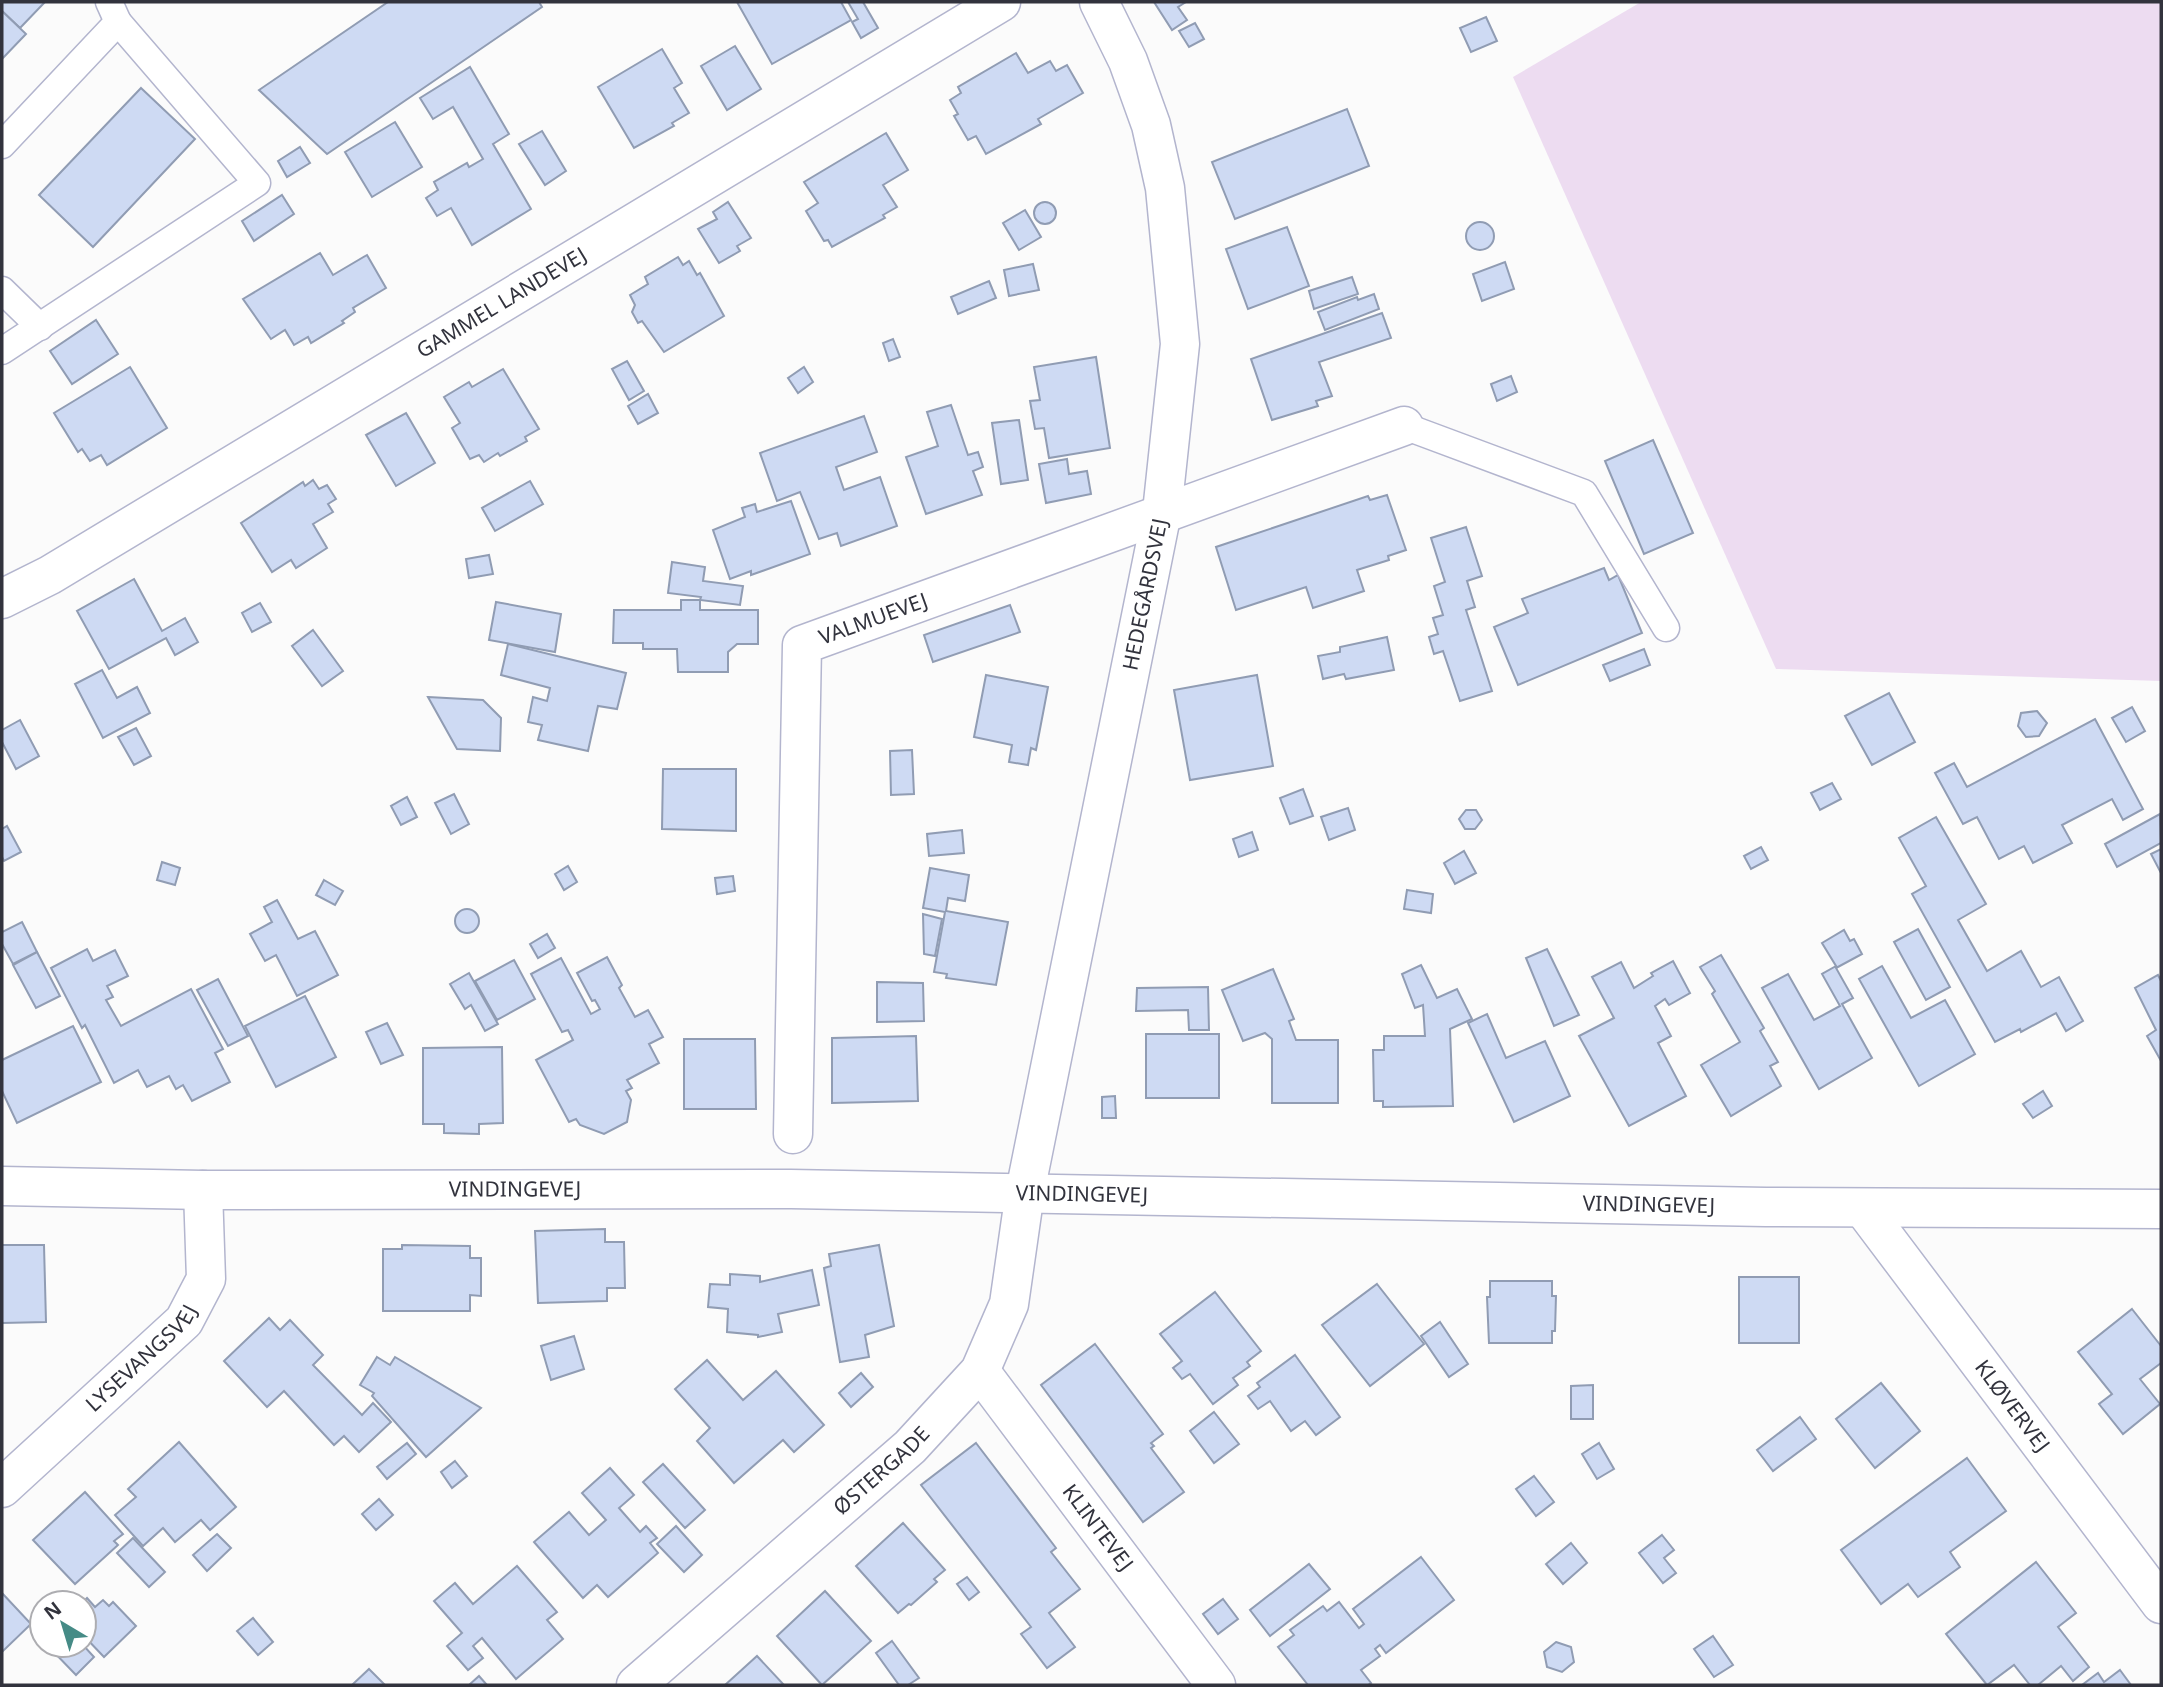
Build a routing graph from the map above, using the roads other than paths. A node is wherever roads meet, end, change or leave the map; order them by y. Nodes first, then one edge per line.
1 (1000, 2) edge
2 (1099, 2) edge
3 (114, 12) edge
4 (2, 145) edge
5 (2, 290) edge
6 (40, 327) junction
7 (2, 351) edge
8 (1404, 426) joint
9 (1162, 512) junction
10 (2, 599) edge
11 (1666, 628) dead end
12 (793, 1133) dead end
13 (2, 1186) edge
14 (203, 1190) junction
15 (1025, 1192) junction
16 (1863, 1208) junction
17 (2161, 1209) edge
18 (980, 1371) junction
19 (2, 1488) edge
20 (2161, 1605) edge
21 (636, 1685) edge
22 (1216, 1685) edge

1 - 10 street, GAMMEL LANDEVEJ
2 - 9 street, HEDEGÅRDSVEJ
3 - 4 lane
3 - 6 lane
5 - 6 lane
6 - 7 lane
8 - 9 street, VALMUEVEJ
8 - 11 lane
9 - 12 street, VALMUEVEJ
9 - 15 street, HEDEGÅRDSVEJ
13 - 14 street, VINDINGEVEJ
14 - 15 street, VINDINGEVEJ
14 - 19 street, LYSEVANGSVEJ
15 - 16 street, VINDINGEVEJ
15 - 18 street, ØSTERGADE
16 - 17 street, VINDINGEVEJ
16 - 20 street, KLØVERVEJ
18 - 21 street, ØSTERGADE
18 - 22 street, KLINTEVEJ

